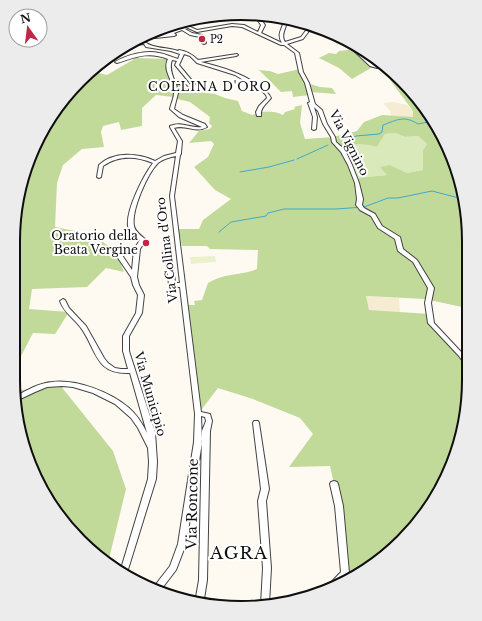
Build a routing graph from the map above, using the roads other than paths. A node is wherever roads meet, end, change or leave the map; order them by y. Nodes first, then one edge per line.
1 (260, 21) edge
2 (286, 24) edge
3 (181, 30) junction
4 (307, 31) edge
5 (186, 33) dead end
6 (259, 33) junction
7 (156, 37) edge
8 (150, 40) edge
9 (204, 42) dead end
10 (284, 43) junction
11 (141, 44) edge
12 (145, 44) junction
13 (172, 50) junction
14 (236, 55) dead end
15 (363, 56) edge
16 (170, 59) junction
17 (179, 60) junction
18 (196, 61) junction
19 (117, 62) dead end
20 (377, 67) edge
21 (174, 83) junction
22 (310, 100) junction
23 (259, 115) dead end
24 (314, 129) dead end
25 (179, 154) junction
26 (156, 163) junction
27 (99, 177) dead end
28 (120, 249) dead end
29 (166, 258) dead end
30 (134, 277) junction
31 (183, 285) junction
32 (63, 301) dead end
33 (462, 356) edge
34 (132, 371) junction
35 (20, 396) edge
36 (198, 414) junction
37 (256, 424) dead end
38 (153, 449) junction
39 (334, 484) dead end
40 (125, 568) edge
41 (343, 576) edge
42 (160, 585) edge
43 (199, 597) edge
44 (265, 600) edge

1 - 6 street
2 - 10 street
3 - 5 street
3 - 6 street
3 - 7 street
3 - 9 street
4 - 10 street
6 - 10 street
8 - 12 street
10 - 22 street, Via Vignino
11 - 12 street
12 - 13 street
13 - 17 street
13 - 18 street
14 - 18 street
15 - 20 street
16 - 17 street
16 - 19 street
16 - 21 street
17 - 21 street
18 - 23 street
21 - 25 street, Via Collina d'Oro
22 - 24 street
22 - 33 street, Via Vignino
25 - 26 street
25 - 31 street, Via Collina d'Oro
26 - 27 street
26 - 30 street, Via Municipio
28 - 30 street
29 - 31 street
30 - 34 street, Via Municipio
31 - 36 street, Via Collina d'Oro
32 - 34 street
34 - 38 street, Via Municipio
35 - 38 street
36 - 42 street, Via Collina d'Oro
36 - 43 street, Via Roncone
37 - 44 street
38 - 40 street, Via Municipio
39 - 41 street

